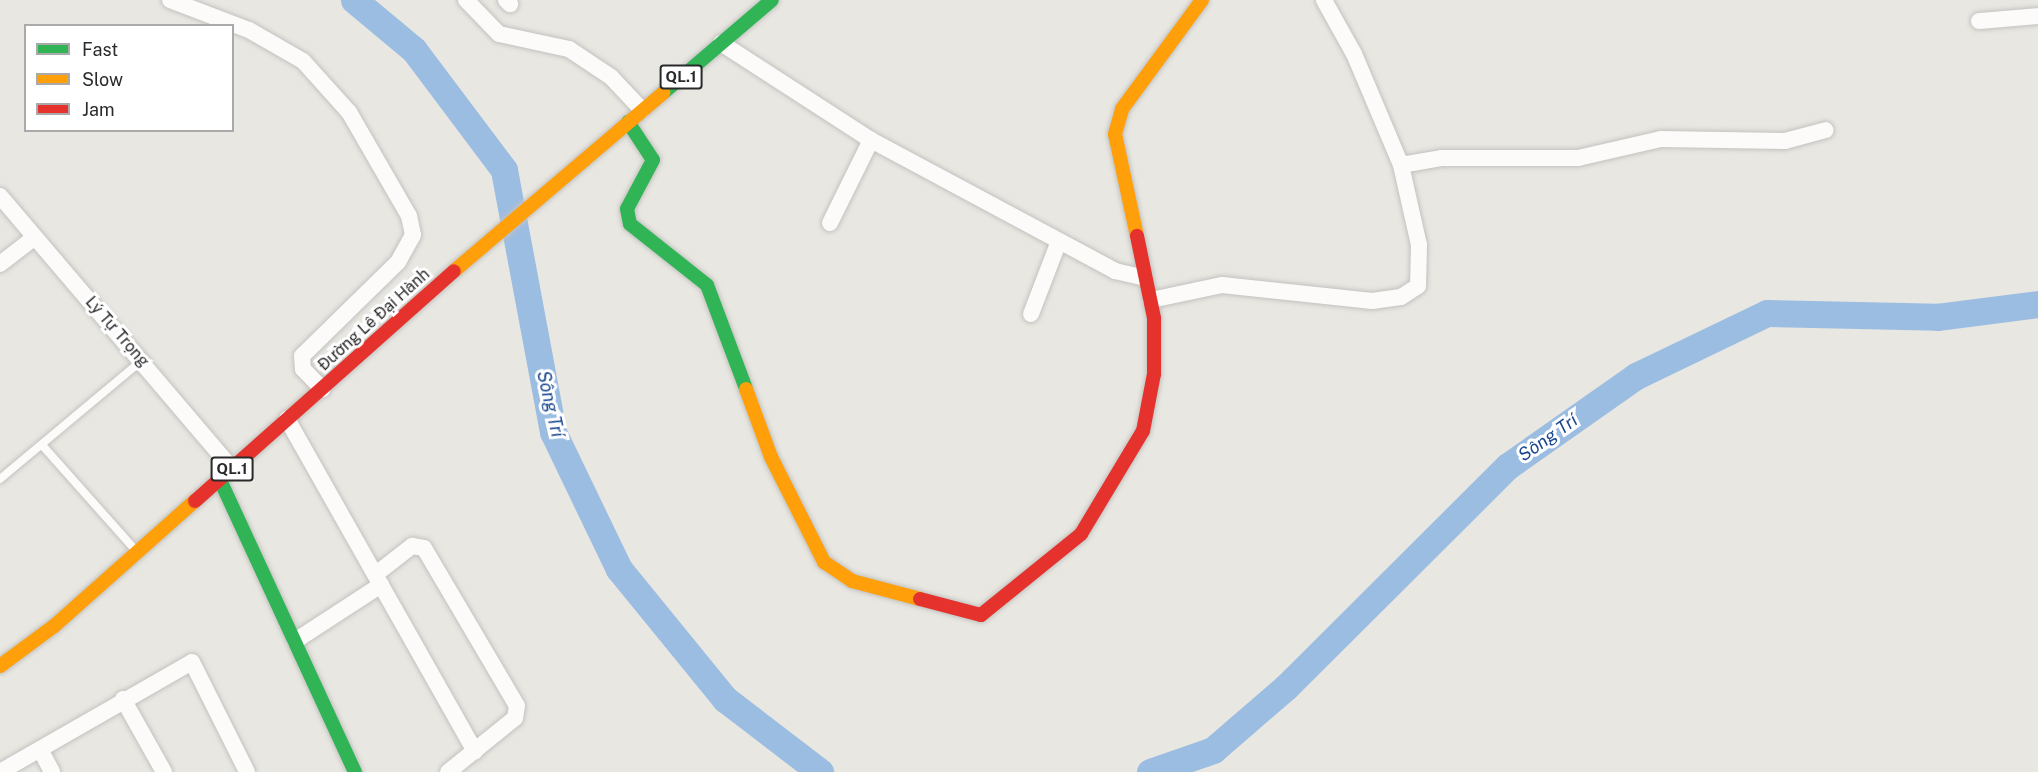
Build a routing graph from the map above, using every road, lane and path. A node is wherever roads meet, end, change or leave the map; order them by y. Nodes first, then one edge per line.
1 (170, 0) edge
2 (466, 0) edge
3 (772, 0) edge
4 (1202, 0) edge
5 (1324, 0) edge
6 (2038, 16) edge
7 (1979, 21) dead end
8 (233, 24) edge
9 (234, 24) edge
10 (720, 43) junction
11 (642, 110) junction
12 (628, 122) junction
13 (1826, 130) dead end
14 (871, 140) junction
15 (1401, 165) junction
16 (0, 196) edge
17 (830, 223) dead end
18 (35, 237) junction
19 (1059, 241) junction
20 (0, 264) edge
21 (1142, 277) junction
22 (1151, 300) junction
23 (1031, 314) dead end
24 (141, 360) junction
25 (322, 388) junction
26 (287, 418) junction
27 (42, 445) junction
28 (226, 474) junction
29 (0, 479) edge
30 (137, 552) junction
31 (379, 580) junction
32 (295, 641) junction
33 (0, 666) edge
34 (123, 699) junction
35 (41, 751) junction
36 (475, 751) junction
37 (0, 772) edge
38 (52, 772) edge
39 (164, 772) edge
40 (247, 772) edge
41 (355, 772) edge
42 (448, 772) edge

1 - 8 street
2 - 11 street
3 - 10 street, Đường Lê Đại Hành / QL.1
4 - 21 street
5 - 15 street
6 - 7 street
9 - 25 street
10 - 11 street, Đường Lê Đại Hành / QL.1
10 - 14 street
11 - 12 street, Đường Lê Đại Hành / QL.1
12 - 22 street
12 - 25 street, Đường Lê Đại Hành / QL.1
13 - 15 street
14 - 17 street
14 - 19 street
15 - 22 street
16 - 18 street, Lý Tự Trọng
18 - 20 street
18 - 24 street, Lý Tự Trọng
19 - 21 street
19 - 23 street
21 - 22 street
24 - 27 lane
24 - 28 street, Lý Tự Trọng
25 - 26 street, Đường Lê Đại Hành / QL.1
26 - 28 street, Đường Lê Đại Hành / QL.1
26 - 31 street
27 - 29 lane
27 - 30 lane
28 - 30 street, Đường Lê Đại Hành / QL.1
28 - 32 street
30 - 33 street, Đường Lê Đại Hành / QL.1
31 - 32 street
31 - 36 street
31 - 36 street
32 - 41 street
34 - 35 street
34 - 39 street
34 - 40 street
35 - 37 street
35 - 38 street
36 - 42 street

